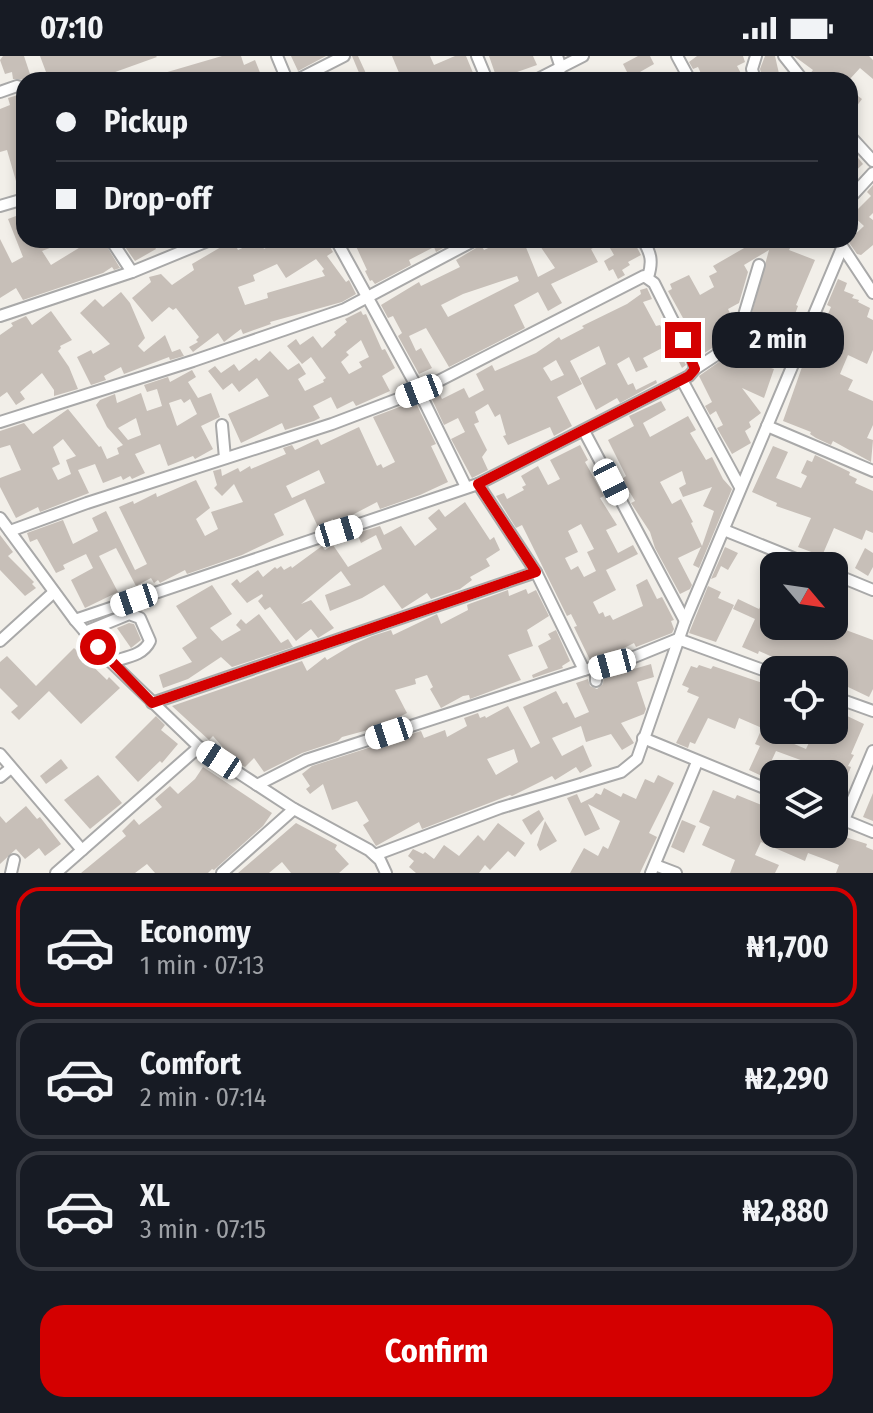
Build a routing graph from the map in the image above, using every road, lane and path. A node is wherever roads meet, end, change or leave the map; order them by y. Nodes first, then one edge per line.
1 (344, 56) edge
2 (557, 56) edge
3 (583, 56) edge
4 (784, 56) edge
5 (561, 68) junction
6 (313, 72) edge
7 (553, 72) edge
8 (797, 72) edge
9 (858, 145) edge
10 (873, 161) edge
11 (873, 173) edge
12 (858, 189) edge
13 (116, 248) edge
14 (190, 248) edge
15 (341, 248) edge
16 (460, 248) edge
17 (648, 248) edge
18 (838, 248) edge
19 (843, 248) edge
20 (759, 265) dead end
21 (132, 272) junction
22 (648, 277) junction
23 (873, 293) edge
24 (370, 297) junction
25 (0, 316) edge
26 (695, 369) junction
27 (682, 380) junction
28 (419, 391) junction
29 (0, 422) edge
30 (222, 425) dead end
31 (767, 426) junction
32 (584, 431) junction
33 (225, 458) junction
34 (873, 471) edge
35 (478, 484) junction
36 (466, 487) junction
37 (740, 487) junction
38 (0, 518) edge
39 (724, 530) junction
40 (10, 531) junction
41 (778, 552) edge
42 (536, 572) junction
43 (848, 580) edge
44 (873, 590) edge
45 (54, 592) junction
46 (75, 620) junction
47 (685, 621) junction
48 (85, 632) junction
49 (678, 639) junction
50 (0, 641) edge
51 (111, 662) junction
52 (596, 668) junction
53 (760, 669) edge
54 (584, 670) junction
55 (596, 681) dead end
56 (848, 702) edge
57 (152, 703) junction
58 (873, 711) edge
59 (643, 738) junction
60 (199, 747) junction
61 (873, 751) edge
62 (0, 754) edge
63 (697, 762) junction
64 (11, 768) junction
65 (0, 777) edge
66 (257, 785) junction
67 (760, 787) edge
68 (848, 800) edge
69 (294, 809) junction
70 (848, 822) edge
71 (873, 832) edge
72 (82, 850) junction
73 (375, 855) junction
74 (14, 860) dead end
75 (653, 869) edge
76 (11, 873) edge
77 (56, 873) edge
78 (222, 873) edge
79 (386, 873) edge
80 (676, 873) edge

1 - 6 street
2 - 5 street
3 - 5 street
4 - 8 street
5 - 7 street
9 - 10 street
11 - 12 street
13 - 21 street
14 - 21 street
15 - 24 street
16 - 24 street
17 - 22 street
18 - 31 street
19 - 23 street
20 - 26 street
21 - 25 street
22 - 26 street
22 - 28 street
24 - 28 street
24 - 29 street
26 - 27 street
27 - 32 street
27 - 37 street
28 - 33 street
28 - 36 street
30 - 33 street
31 - 34 street
31 - 37 street
32 - 35 street
32 - 47 street
33 - 40 street
35 - 36 street
35 - 42 street
36 - 46 street
37 - 39 street
38 - 40 street
39 - 41 street
39 - 47 street
40 - 45 street
42 - 54 street
42 - 57 street
43 - 44 street
45 - 46 street
45 - 50 street
46 - 48 street
47 - 49 street
48 - 51 street
48 - 51 street
49 - 52 street
49 - 53 street
49 - 59 street
51 - 57 street
52 - 54 street
52 - 55 street
54 - 66 street
56 - 58 street
57 - 60 street
59 - 63 street
59 - 73 street
60 - 66 street
60 - 72 street
61 - 68 street
62 - 64 street
63 - 67 street
63 - 75 street
64 - 65 street
64 - 72 street
66 - 69 street
69 - 73 street
69 - 78 street
70 - 71 street
72 - 77 street
73 - 79 street
74 - 76 street
75 - 80 street

